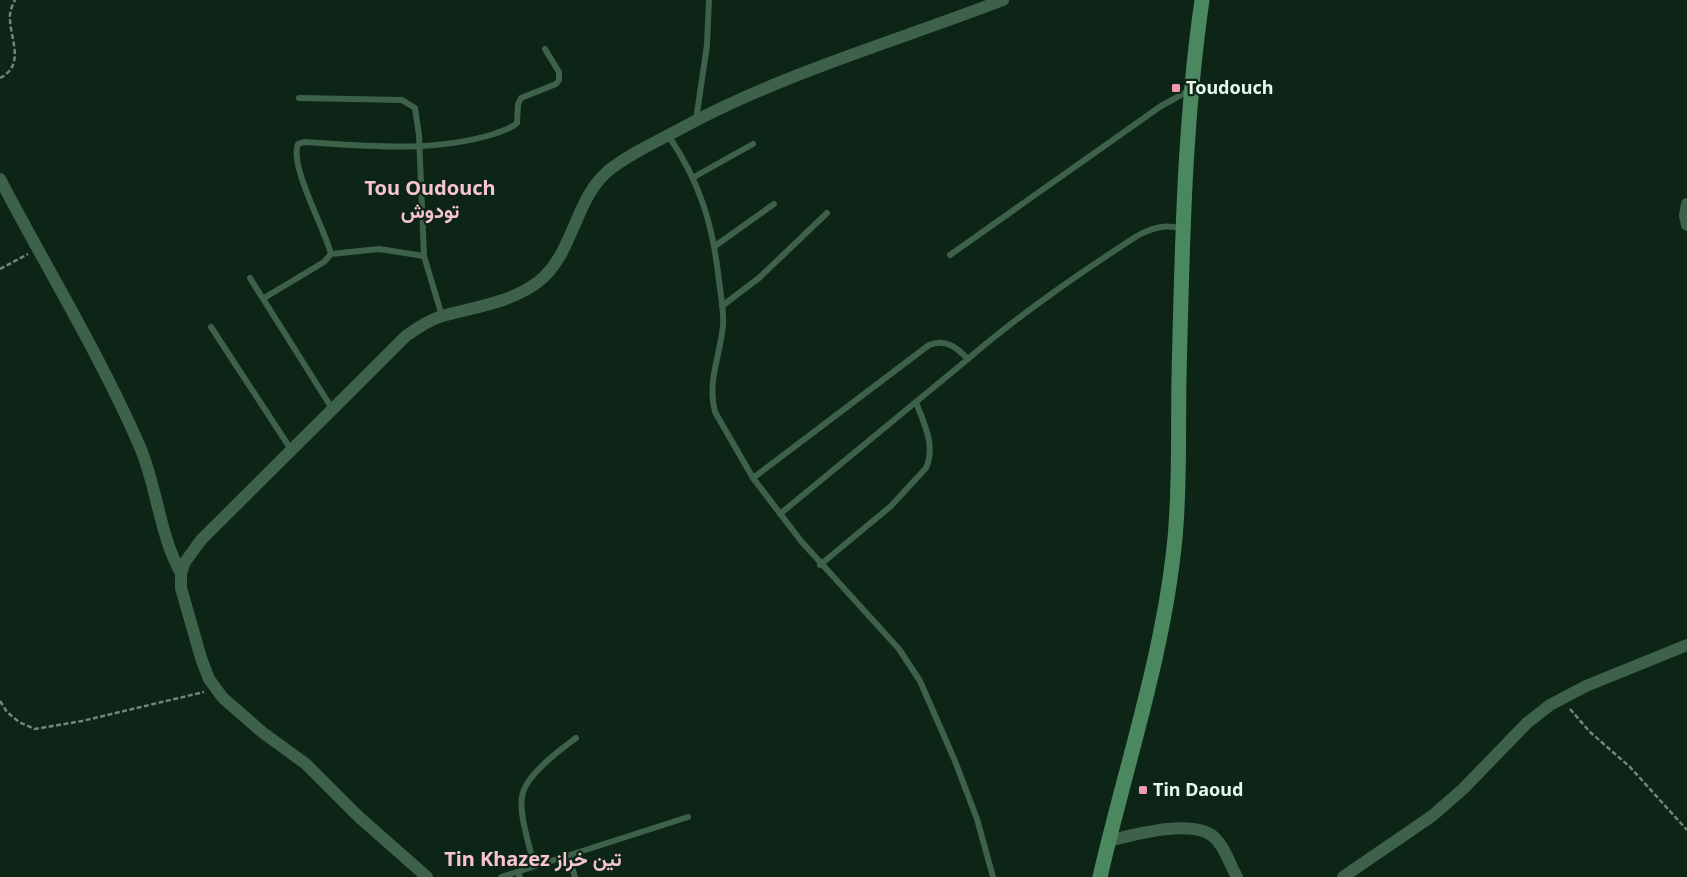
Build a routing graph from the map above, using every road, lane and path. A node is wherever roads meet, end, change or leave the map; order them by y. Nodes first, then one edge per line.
1 (15, 0) edge
2 (709, 0) edge
3 (1003, 0) edge
4 (1202, 0) edge
5 (545, 49) dead end
6 (0, 78) edge
7 (1190, 90) junction
8 (298, 98) dead end
9 (696, 120) junction
10 (668, 135) junction
11 (754, 144) dead end
12 (420, 146) junction
13 (694, 177) junction
14 (0, 179) edge
15 (774, 204) dead end
16 (1687, 204) edge
17 (827, 214) dead end
18 (1687, 226) edge
19 (1184, 229) junction
20 (716, 246) junction
21 (38, 249) junction
22 (331, 254) junction
23 (950, 254) dead end
24 (424, 256) junction
25 (0, 269) edge
26 (250, 278) dead end
27 (264, 298) junction
28 (722, 306) junction
29 (442, 316) junction
30 (211, 327) dead end
31 (968, 359) junction
32 (916, 402) junction
33 (333, 410) junction
34 (292, 451) junction
35 (753, 478) junction
36 (780, 514) junction
37 (820, 565) junction
38 (181, 573) junction
39 (1687, 645) edge
40 (216, 689) junction
41 (1562, 699) junction
42 (0, 701) edge
43 (576, 738) dead end
44 (688, 817) dead end
45 (1687, 830) edge
46 (1108, 841) junction
47 (570, 856) junction
48 (534, 866) junction
49 (518, 874) edge
50 (427, 877) edge
51 (501, 877) edge
52 (575, 877) edge
53 (993, 877) edge
54 (1100, 877) edge
55 (1237, 877) edge
56 (1343, 877) edge

1 - 6 path
2 - 9 lane
3 - 9 street
4 - 7 main road
5 - 12 lane
7 - 19 main road
7 - 23 lane
8 - 12 lane
9 - 10 street
10 - 13 lane
10 - 29 street
11 - 13 lane
12 - 22 lane
12 - 24 lane
13 - 20 lane
14 - 21 street
15 - 20 lane
16 - 18 street
17 - 28 lane
19 - 31 lane
19 - 46 main road
20 - 28 lane
21 - 25 path
21 - 38 street
22 - 24 lane
22 - 27 lane
24 - 29 lane
26 - 27 lane
27 - 33 lane
28 - 35 lane
29 - 33 street
30 - 34 lane
31 - 32 lane
31 - 35 lane
32 - 36 lane
32 - 37 lane
33 - 34 street
34 - 38 street
35 - 36 lane
36 - 37 lane
37 - 53 lane
38 - 40 street
39 - 41 street
40 - 42 path
40 - 50 street
41 - 45 path
41 - 56 street
43 - 48 lane
44 - 47 lane
46 - 54 main road
46 - 55 street
47 - 48 lane
47 - 52 lane
48 - 49 lane
49 - 51 lane

